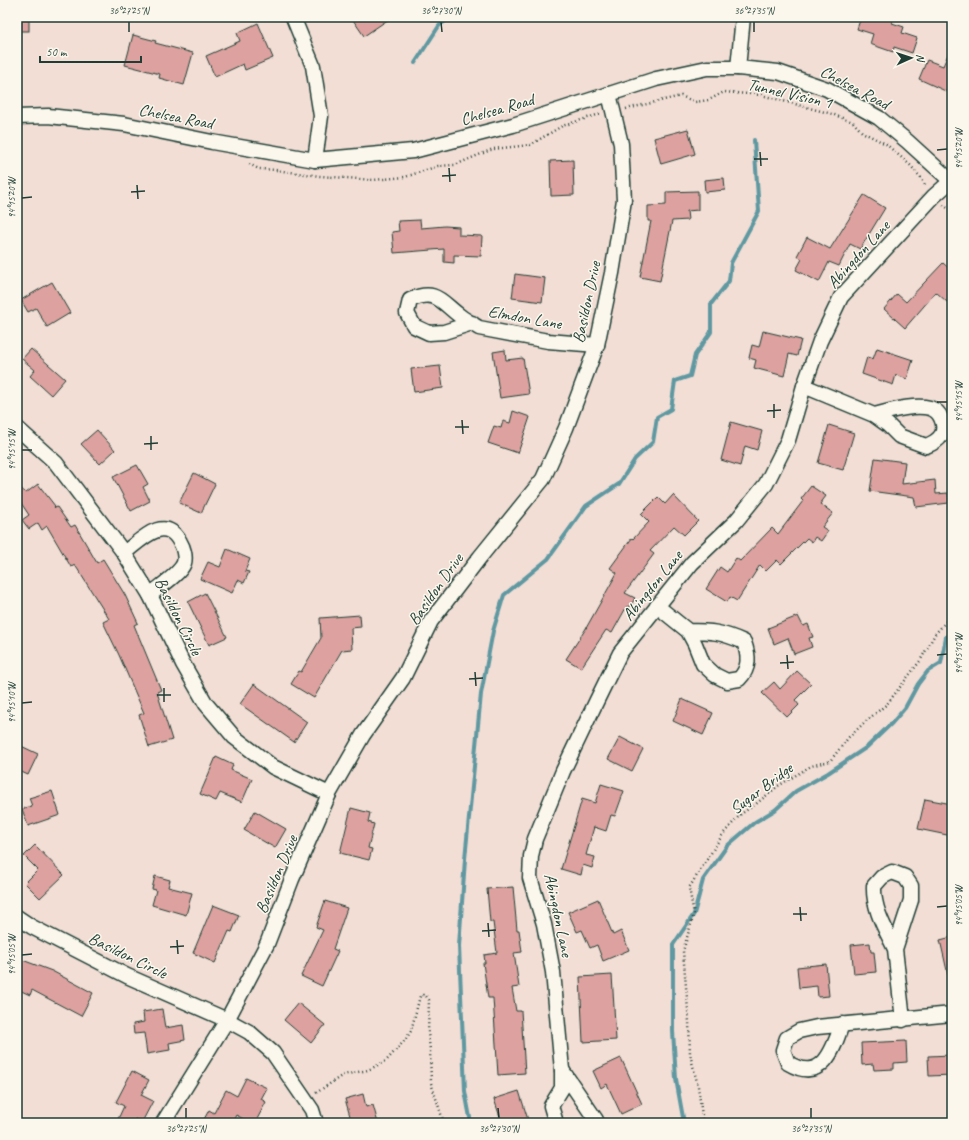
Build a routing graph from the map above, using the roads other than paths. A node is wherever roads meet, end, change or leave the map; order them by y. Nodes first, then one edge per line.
1 (743, 17) edge
2 (296, 18) edge
3 (738, 68) junction
4 (609, 94) junction
5 (17, 117) edge
6 (315, 160) junction
7 (951, 181) edge
8 (472, 323) dead end
9 (597, 345) junction
10 (804, 386) junction
11 (874, 415) dead end
12 (17, 428) edge
13 (124, 553) junction
14 (150, 595) junction
15 (657, 606) junction
16 (688, 631) junction
17 (329, 794) junction
18 (17, 917) edge
19 (895, 949) junction
20 (952, 1014) edge
21 (227, 1020) junction
22 (904, 1020) junction
23 (842, 1024) dead end
24 (562, 1070) junction
25 (163, 1123) edge
26 (316, 1123) edge
27 (556, 1123) edge
28 (596, 1123) edge

1 - 3 street
2 - 6 street
3 - 4 street, Chelsea Road
3 - 7 street, Chelsea Road
4 - 6 street, Chelsea Road
4 - 9 street, Basildon Drive
5 - 6 street, Chelsea Road
7 - 10 street, Abingdon Lane
8 - 9 street, Elmdon Lane
9 - 17 street, Basildon Drive
10 - 11 street
10 - 15 street, Abingdon Lane
12 - 13 street, Basildon Circle
13 - 14 street, Basildon Circle
13 - 14 street
14 - 17 street, Basildon Circle
15 - 16 street
15 - 24 street, Abingdon Lane
16 - 16 street
17 - 21 street, Basildon Drive
18 - 21 street, Basildon Circle
19 - 19 street
19 - 22 street
20 - 22 street
21 - 25 street, Basildon Drive
21 - 26 street, Basildon Circle
22 - 23 street
24 - 27 street, Abingdon Lane
24 - 28 street, Abingdon Lane

